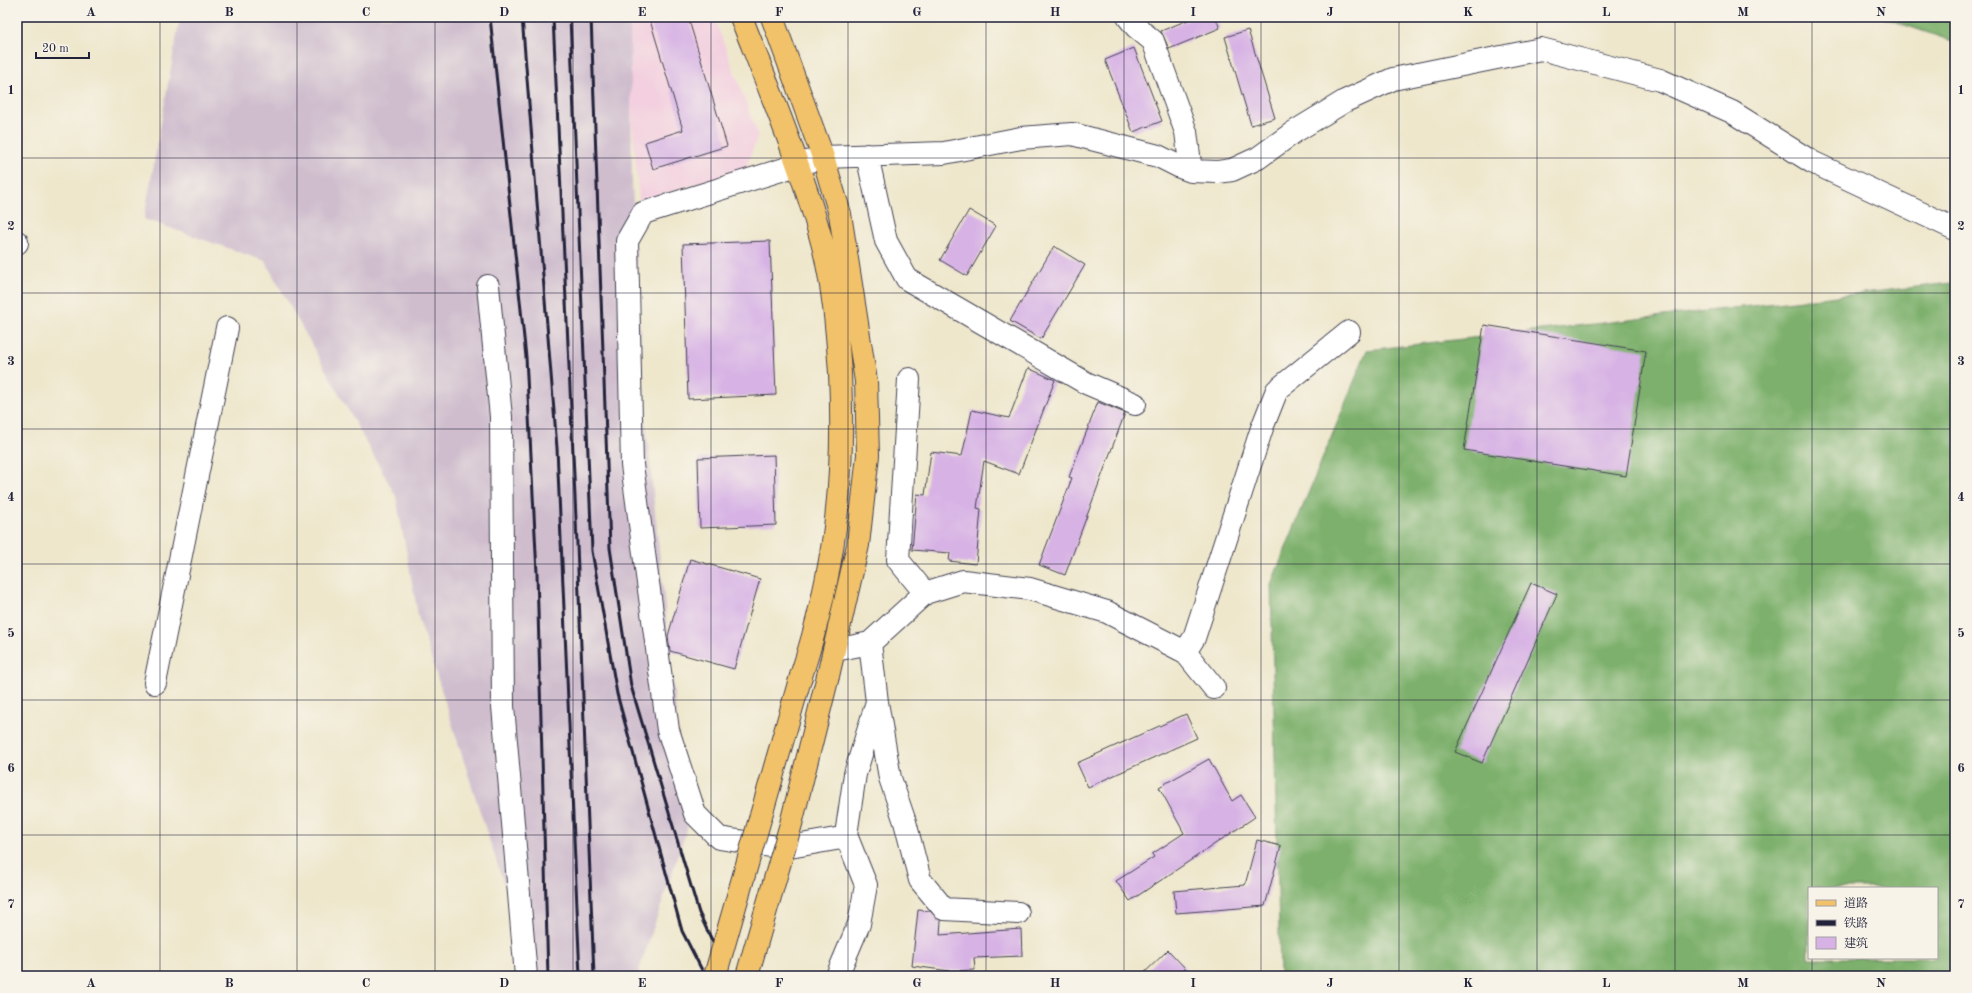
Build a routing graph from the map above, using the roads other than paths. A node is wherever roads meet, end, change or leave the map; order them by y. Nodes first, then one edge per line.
1 (741, 17) edge
2 (772, 17) edge
3 (1128, 17) edge
4 (867, 155) junction
5 (823, 157) junction
6 (799, 165) junction
7 (1192, 170) junction
8 (1955, 229) edge
9 (488, 286) dead end
10 (228, 328) dead end
11 (1349, 332) dead end
12 (909, 379) dead end
13 (1135, 404) dead end
14 (925, 593) junction
15 (870, 643) junction
16 (834, 650) junction
17 (1184, 652) junction
18 (155, 683) dead end
19 (1214, 688) dead end
20 (877, 702) junction
21 (847, 837) junction
22 (1018, 913) dead end
23 (526, 976) edge
24 (715, 976) edge
25 (747, 976) edge
26 (837, 976) edge

1 - 6 main road
2 - 5 main road
3 - 7 street
4 - 5 street
4 - 7 street
4 - 13 street
5 - 6 street
5 - 16 main road
6 - 21 street
6 - 24 main road, bridge
7 - 8 street
9 - 23 street
10 - 18 street
11 - 17 street
12 - 14 street
14 - 15 street
14 - 17 street
15 - 16 street
15 - 20 street
16 - 25 main road, bridge
17 - 19 street
20 - 21 street
20 - 22 street
21 - 26 street

